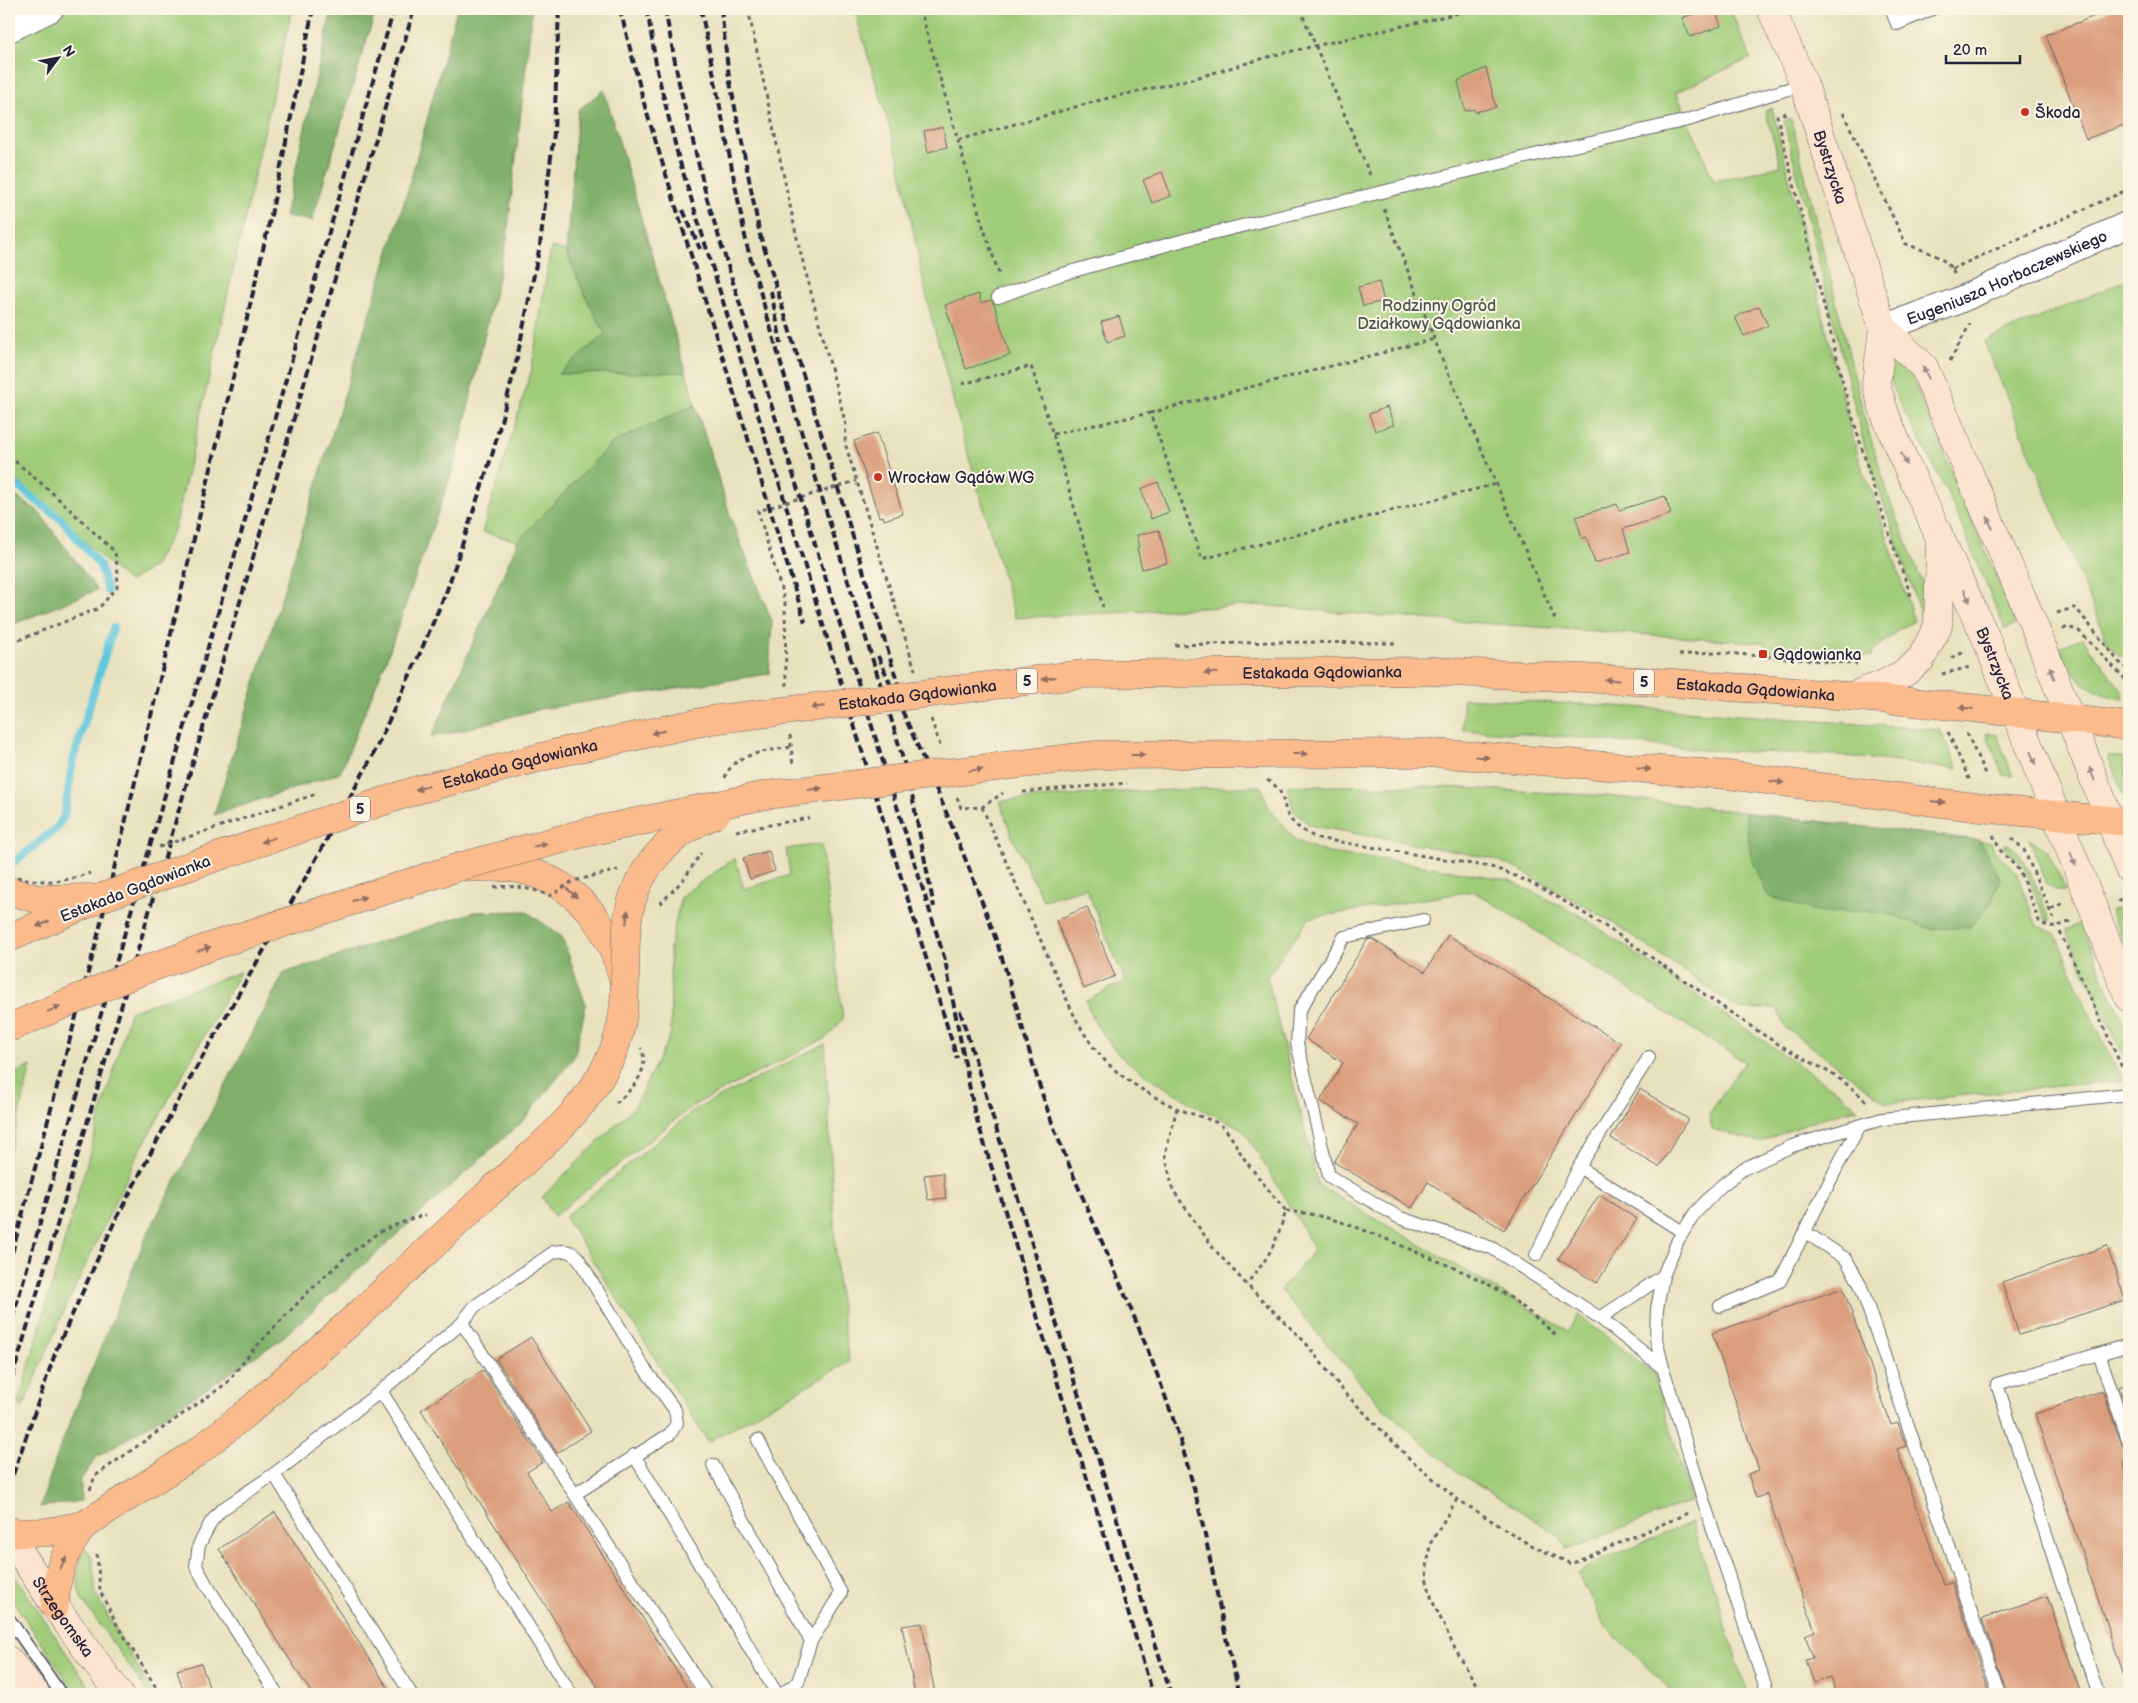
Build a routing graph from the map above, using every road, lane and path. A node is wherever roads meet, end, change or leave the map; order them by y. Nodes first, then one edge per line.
1 (50, 9) edge
2 (748, 9) edge
3 (920, 9) edge
4 (1300, 9) edge
5 (1477, 9) edge
6 (1772, 9) edge
7 (1891, 9) edge
8 (1932, 9) edge
9 (9, 29) edge
10 (1315, 46) junction
11 (1804, 84) junction
12 (1842, 111) dead end
13 (1777, 116) dead end
14 (958, 140) junction
15 (2129, 189) edge
16 (1377, 193) junction
17 (2129, 224) edge
18 (1952, 269) junction
19 (1955, 277) dead end
20 (1002, 295) joint
21 (1972, 319) dead end
22 (1883, 328) junction
23 (1435, 339) junction
24 (1954, 370) dead end
25 (962, 384) dead end
26 (1150, 413) junction
27 (1053, 434) junction
28 (9, 456) edge
29 (856, 480) junction
30 (1496, 484) junction
31 (1940, 536) junction
32 (785, 602) dead end
33 (1914, 604) dead end
34 (1102, 607) dead end
35 (2058, 612) dead end
36 (1555, 619) dead end
37 (2064, 622) dead end
38 (2068, 627) junction
39 (2059, 631) dead end
40 (9, 644) edge
41 (1670, 656) dead end
42 (1859, 665) dead end
43 (1972, 666) dead end
44 (1940, 670) dead end
45 (2129, 670) edge
46 (917, 677) dead end
47 (2129, 683) edge
48 (1852, 696) junction
49 (2015, 712) junction
50 (929, 715) dead end
51 (2070, 718) junction
52 (2129, 726) edge
53 (1946, 727) dead end
54 (1965, 729) dead end
55 (792, 747) dead end
56 (942, 752) dead end
57 (1966, 773) dead end
58 (1986, 776) dead end
59 (1274, 777) dead end
60 (1264, 778) dead end
61 (724, 781) dead end
62 (1136, 782) dead end
63 (954, 790) dead end
64 (1021, 793) dead end
65 (1011, 794) dead end
66 (766, 795) junction
67 (992, 796) dead end
68 (963, 798) dead end
69 (1284, 798) dead end
70 (953, 799) dead end
71 (2055, 814) junction
72 (812, 818) dead end
73 (2120, 821) edge
74 (735, 831) dead end
75 (2012, 838) dead end
76 (1996, 842) dead end
77 (704, 848) dead end
78 (459, 867) junction
79 (2129, 869) edge
80 (619, 870) dead end
81 (488, 887) dead end
82 (564, 887) junction
83 (9, 891) edge
84 (2129, 896) edge
85 (103, 897) junction
86 (2122, 900) dead end
87 (658, 912) dead end
88 (1423, 920) dead end
89 (2056, 922) dead end
90 (2058, 927) dead end
91 (2060, 932) dead end
92 (9, 938) edge
93 (625, 983) junction
94 (2129, 998) edge
95 (9, 1028) edge
96 (640, 1044) dead end
97 (1649, 1057) dead end
98 (2129, 1082) edge
99 (2129, 1094) edge
100 (614, 1104) dead end
101 (1176, 1108) junction
102 (1882, 1119) junction
103 (1859, 1127) junction
104 (1579, 1167) junction
105 (1286, 1211) junction
106 (430, 1214) dead end
107 (1683, 1232) junction
108 (1805, 1232) junction
109 (1536, 1255) dead end
110 (1663, 1276) junction
111 (1246, 1284) junction
112 (1720, 1306) dead end
113 (1600, 1318) junction
114 (462, 1323) junction
115 (1557, 1336) dead end
116 (2129, 1345) edge
117 (2099, 1354) junction
118 (1663, 1368) junction
119 (381, 1391) junction
120 (758, 1440) dead end
121 (2129, 1442) edge
122 (634, 1456) junction
123 (713, 1465) dead end
124 (274, 1474) junction
125 (575, 1494) junction
126 (1457, 1499) junction
127 (1705, 1506) junction
128 (93, 1520) junction
129 (9, 1531) edge
130 (9, 1536) edge
131 (96, 1549) dead end
132 (55, 1606) junction
133 (9, 1619) edge
134 (811, 1641) junction
135 (9, 1661) edge
136 (800, 1688) edge
137 (36, 1694) edge
138 (61, 1694) edge
139 (119, 1694) edge
140 (160, 1694) edge
141 (277, 1694) edge
142 (411, 1694) edge
143 (571, 1694) edge
144 (706, 1694) edge
145 (777, 1694) edge
146 (782, 1694) edge
147 (1482, 1694) edge
148 (1768, 1694) edge
149 (2000, 1694) edge
150 (2098, 1694) edge

1 - 9 street
2 - 29 path
3 - 14 path
4 - 10 path
5 - 10 path
6 - 11 street, Bystrzycka
7 - 8 lane
10 - 14 path
10 - 16 path
11 - 16 lane
11 - 22 street, Bystrzycka
12 - 18 path
13 - 33 path
14 - 20 path
15 - 18 path
16 - 20 lane
16 - 23 path
17 - 22 street, Eugeniusza Horbaczewskiego
18 - 19 path
21 - 24 path
22 -> 31 street, Bystrzycka
51 -> 22 street, Bystrzycka
23 - 26 path
23 - 30 path
25 - 27 path
26 - 27 path
26 - 30 path
27 - 34 path
28 - 40 path
29 - 32 path
29 - 46 path
30 - 36 path
31 - 48 street
31 -> 49 street, Bystrzycka
35 - 45 path
37 - 38 path
38 - 39 path
38 - 47 path
41 - 42 path
43 - 44 path
49 -> 48 main road, Estakada Gądowianka / 5
48 -> 85 main road, Estakada Gądowianka / 5, bridge
49 - 51 main road, Estakada Gądowianka / 5
49 -> 71 street, Bystrzycka
50 - 56 path
51 - 52 main road, 5
73 -> 51 street, Bystrzycka
53 - 57 path
54 - 58 path
55 - 61 path
59 - 60 path
62 - 64 path, bridge
63 - 101 path
65 - 67 path
66 -> 71 main road, bridge
78 -> 66 main road, bridge
93 -> 66 main road, bridge
68 - 70 path
69 - 102 path
71 - 73 main road
71 -> 94 street, Bystrzycka
72 - 74 path, bridge
73 - 79 street, Bystrzycka
75 - 89 path
76 - 90 path
77 - 87 path
78 - 82 main road, bridge
95 -> 78 main road, bridge
80 - 82 path, bridge
81 - 82 path, bridge
82 -> 93 main road, bridge
83 - 85 main road
84 - 86 path
85 -> 92 main road, Estakada Gądowianka / 5
88 - 113 lane
91 - 98 path
93 - 128 main road, bridge
96 - 100 path
97 - 104 lane
99 - 102 lane
101 - 105 path
101 - 111 path
102 - 103 lane
103 - 107 lane
103 - 108 lane
104 - 107 lane
104 - 109 lane
105 - 111 path
105 - 115 path
106 - 128 path
107 - 110 lane
108 - 112 lane
108 - 149 lane
110 - 113 lane
110 - 118 lane
111 - 126 path
113 - 118 lane
114 - 119 lane
114 - 122 lane
114 - 125 lane
116 - 117 lane
117 - 121 lane
117 - 150 lane
118 - 127 lane
119 - 124 lane
119 - 143 lane
120 - 134 lane
122 - 125 lane
122 - 145 lane
123 - 134 lane
124 - 141 lane
124 - 142 lane
125 - 144 lane
126 - 127 path
126 - 147 path
127 - 148 lane
128 - 129 main road
132 -> 128 main road
130 - 132 street, Strzegomska
131 - 140 path
132 - 139 street, Strzegomska
133 - 138 lane
134 - 136 lane
135 - 137 street
136 - 146 lane

